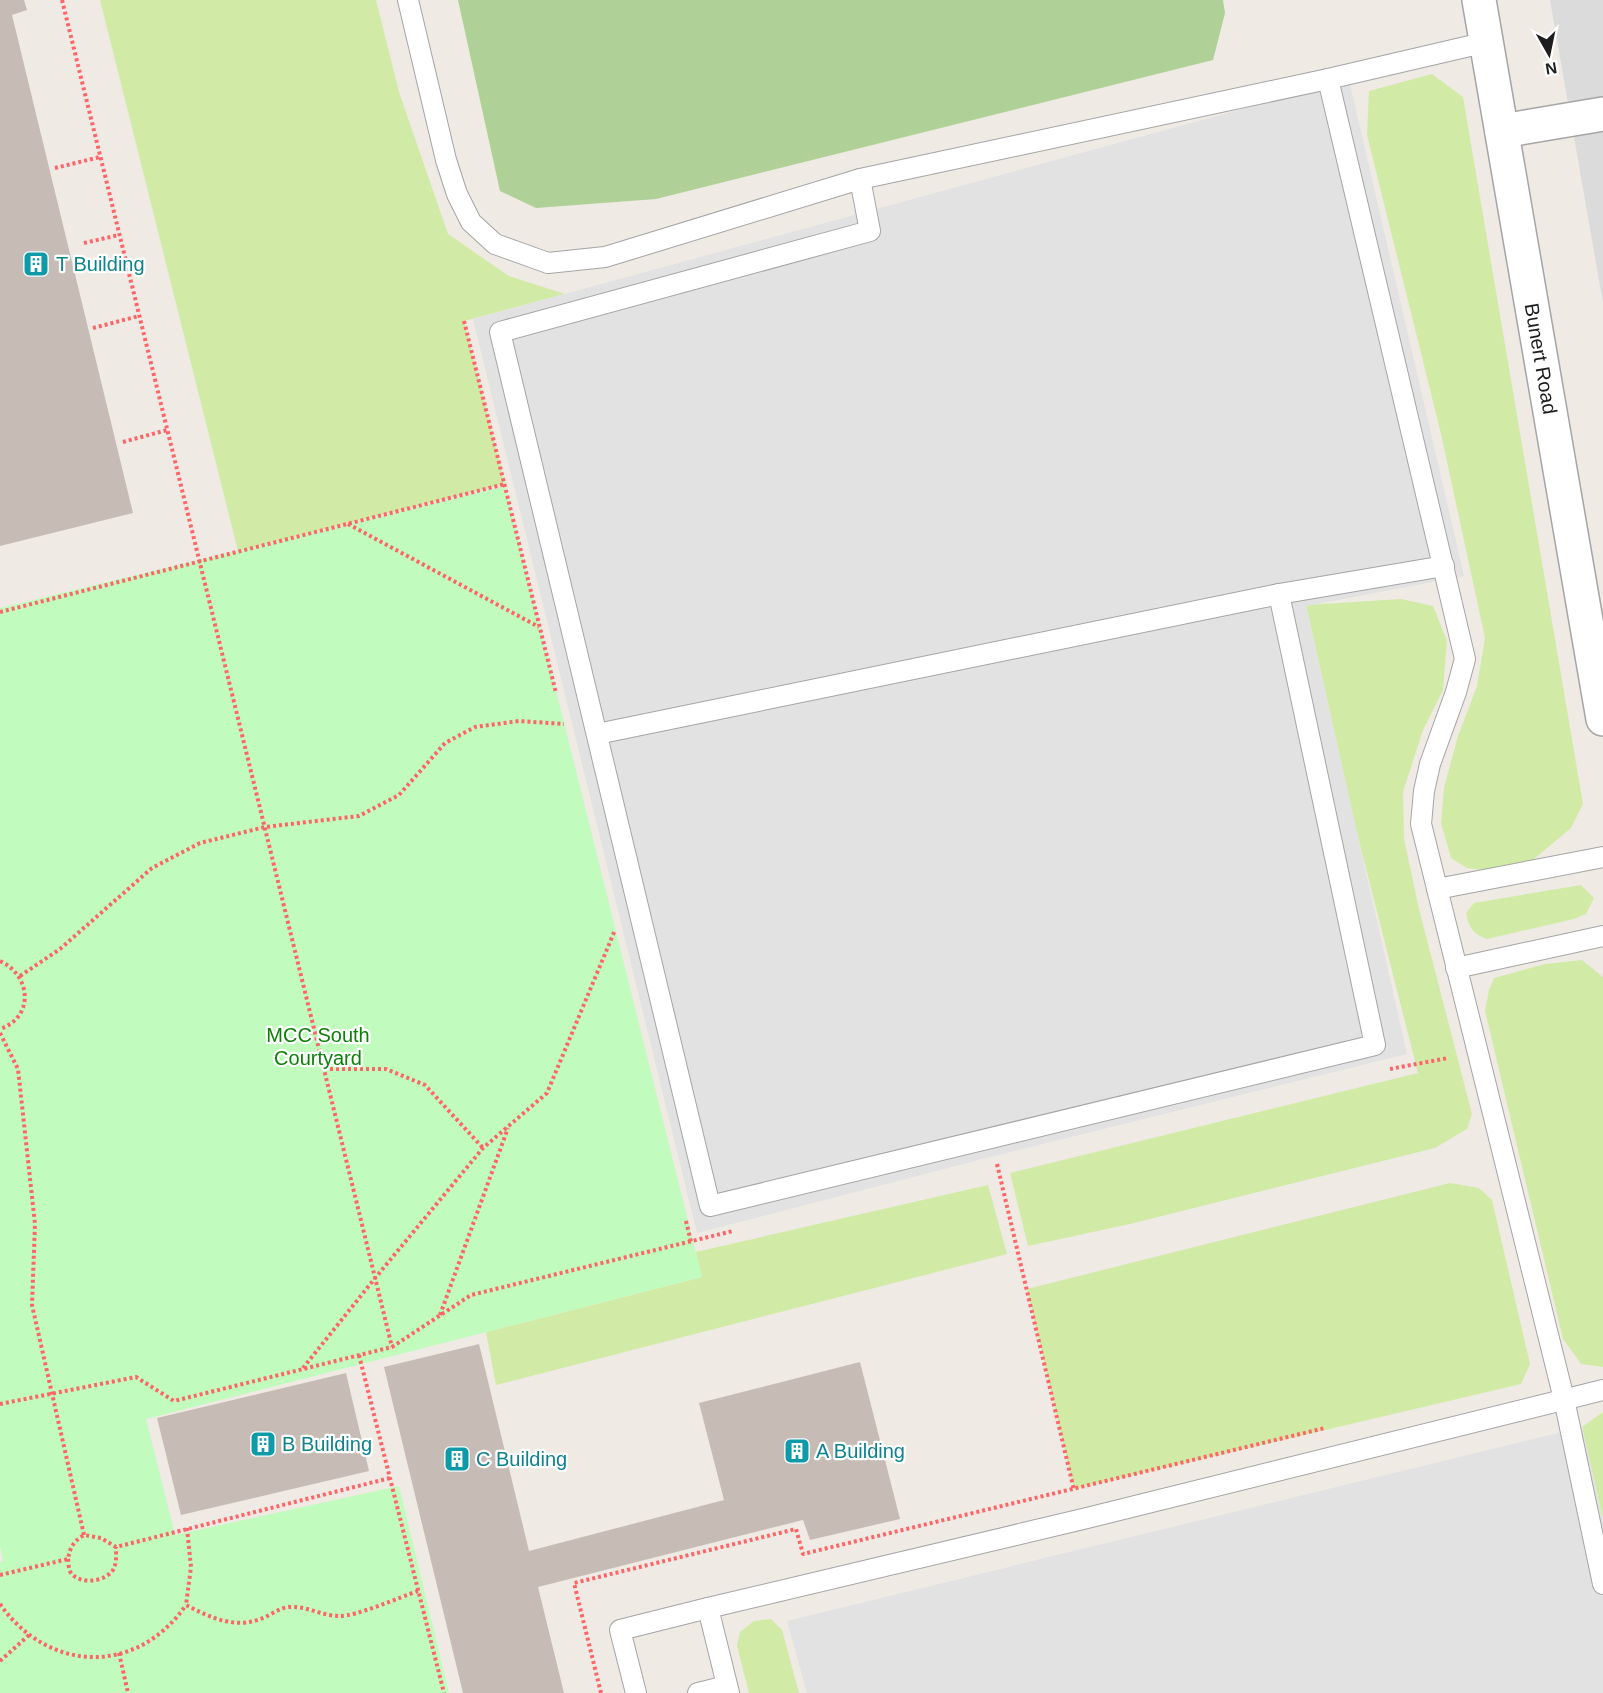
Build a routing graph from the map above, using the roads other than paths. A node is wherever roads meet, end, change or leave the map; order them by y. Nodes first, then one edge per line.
1 (408, 0) edge
2 (1479, 0) edge
3 (1487, 42) junction
4 (1328, 79) junction
5 (1603, 114) edge
6 (1502, 131) junction
7 (860, 179) junction
8 (1444, 566) junction
9 (1591, 580) edge
10 (1279, 594) junction
11 (1603, 719) edge
12 (597, 734) junction
13 (1603, 857) edge
14 (1437, 889) junction
15 (1603, 936) edge
16 (1456, 968) junction
17 (1603, 1389) edge
18 (1564, 1399) junction
19 (1603, 1584) edge
20 (708, 1608) junction
21 (728, 1689) edge
22 (636, 1693) edge
23 (698, 1693) edge

1 - 7 lane
2 - 3 street, Bunert Road
3 - 4 lane
3 - 6 street, Bunert Road
4 - 7 lane
4 - 8 lane
5 - 6 street
6 - 9 street, Bunert Road
7 - 12 lane
8 - 10 lane
8 - 14 lane
9 - 11 street, Bunert Road
10 - 12 lane
10 - 12 lane
13 - 14 lane
14 - 16 lane
15 - 16 lane
16 - 18 lane
17 - 18 lane
18 - 19 lane
18 - 20 lane
20 - 21 lane
20 - 22 lane
21 - 23 lane

